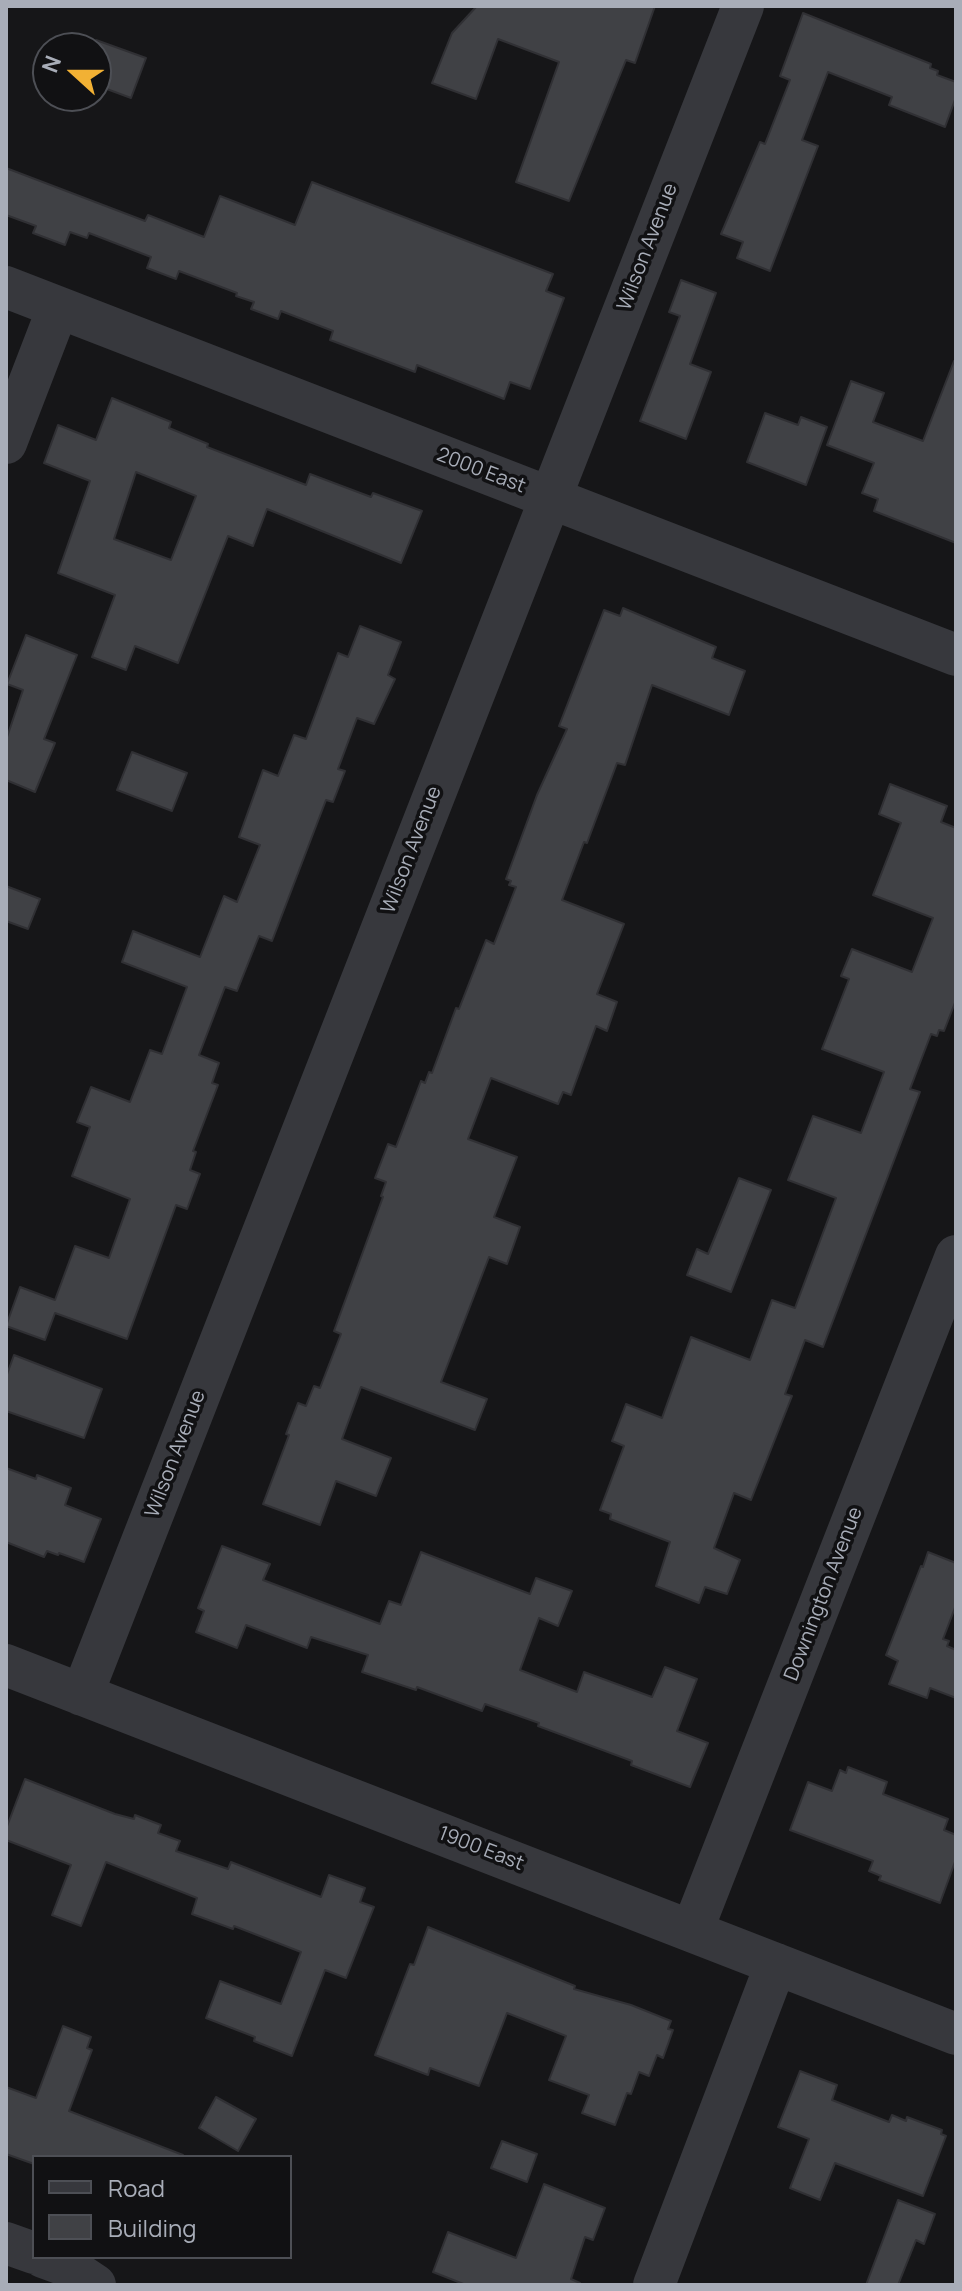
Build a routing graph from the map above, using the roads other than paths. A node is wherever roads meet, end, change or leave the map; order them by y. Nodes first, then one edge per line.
1 (743, 6) edge
2 (6, 287) edge
3 (58, 308) junction
4 (6, 443) edge
5 (549, 498) junction
6 (956, 655) edge
7 (956, 1256) edge
8 (6, 1665) edge
9 (82, 1695) junction
10 (692, 1931) junction
11 (776, 1964) junction
12 (956, 2034) edge
13 (6, 2243) edge
14 (32, 2252) edge
15 (48, 2259) edge
16 (95, 2285) edge
17 (654, 2285) edge

1 - 5 street, Wilson Avenue
2 - 3 street, 2000 East
3 - 4 street
3 - 5 street, 2000 East
5 - 6 street, 2000 East
5 - 9 street, Wilson Avenue
7 - 10 street, Downington Avenue
8 - 9 street, 1900 East
9 - 10 street, 1900 East
10 - 11 street, 1900 East
11 - 12 street, 1900 East
11 - 17 street
13 - 14 street
15 - 16 street

